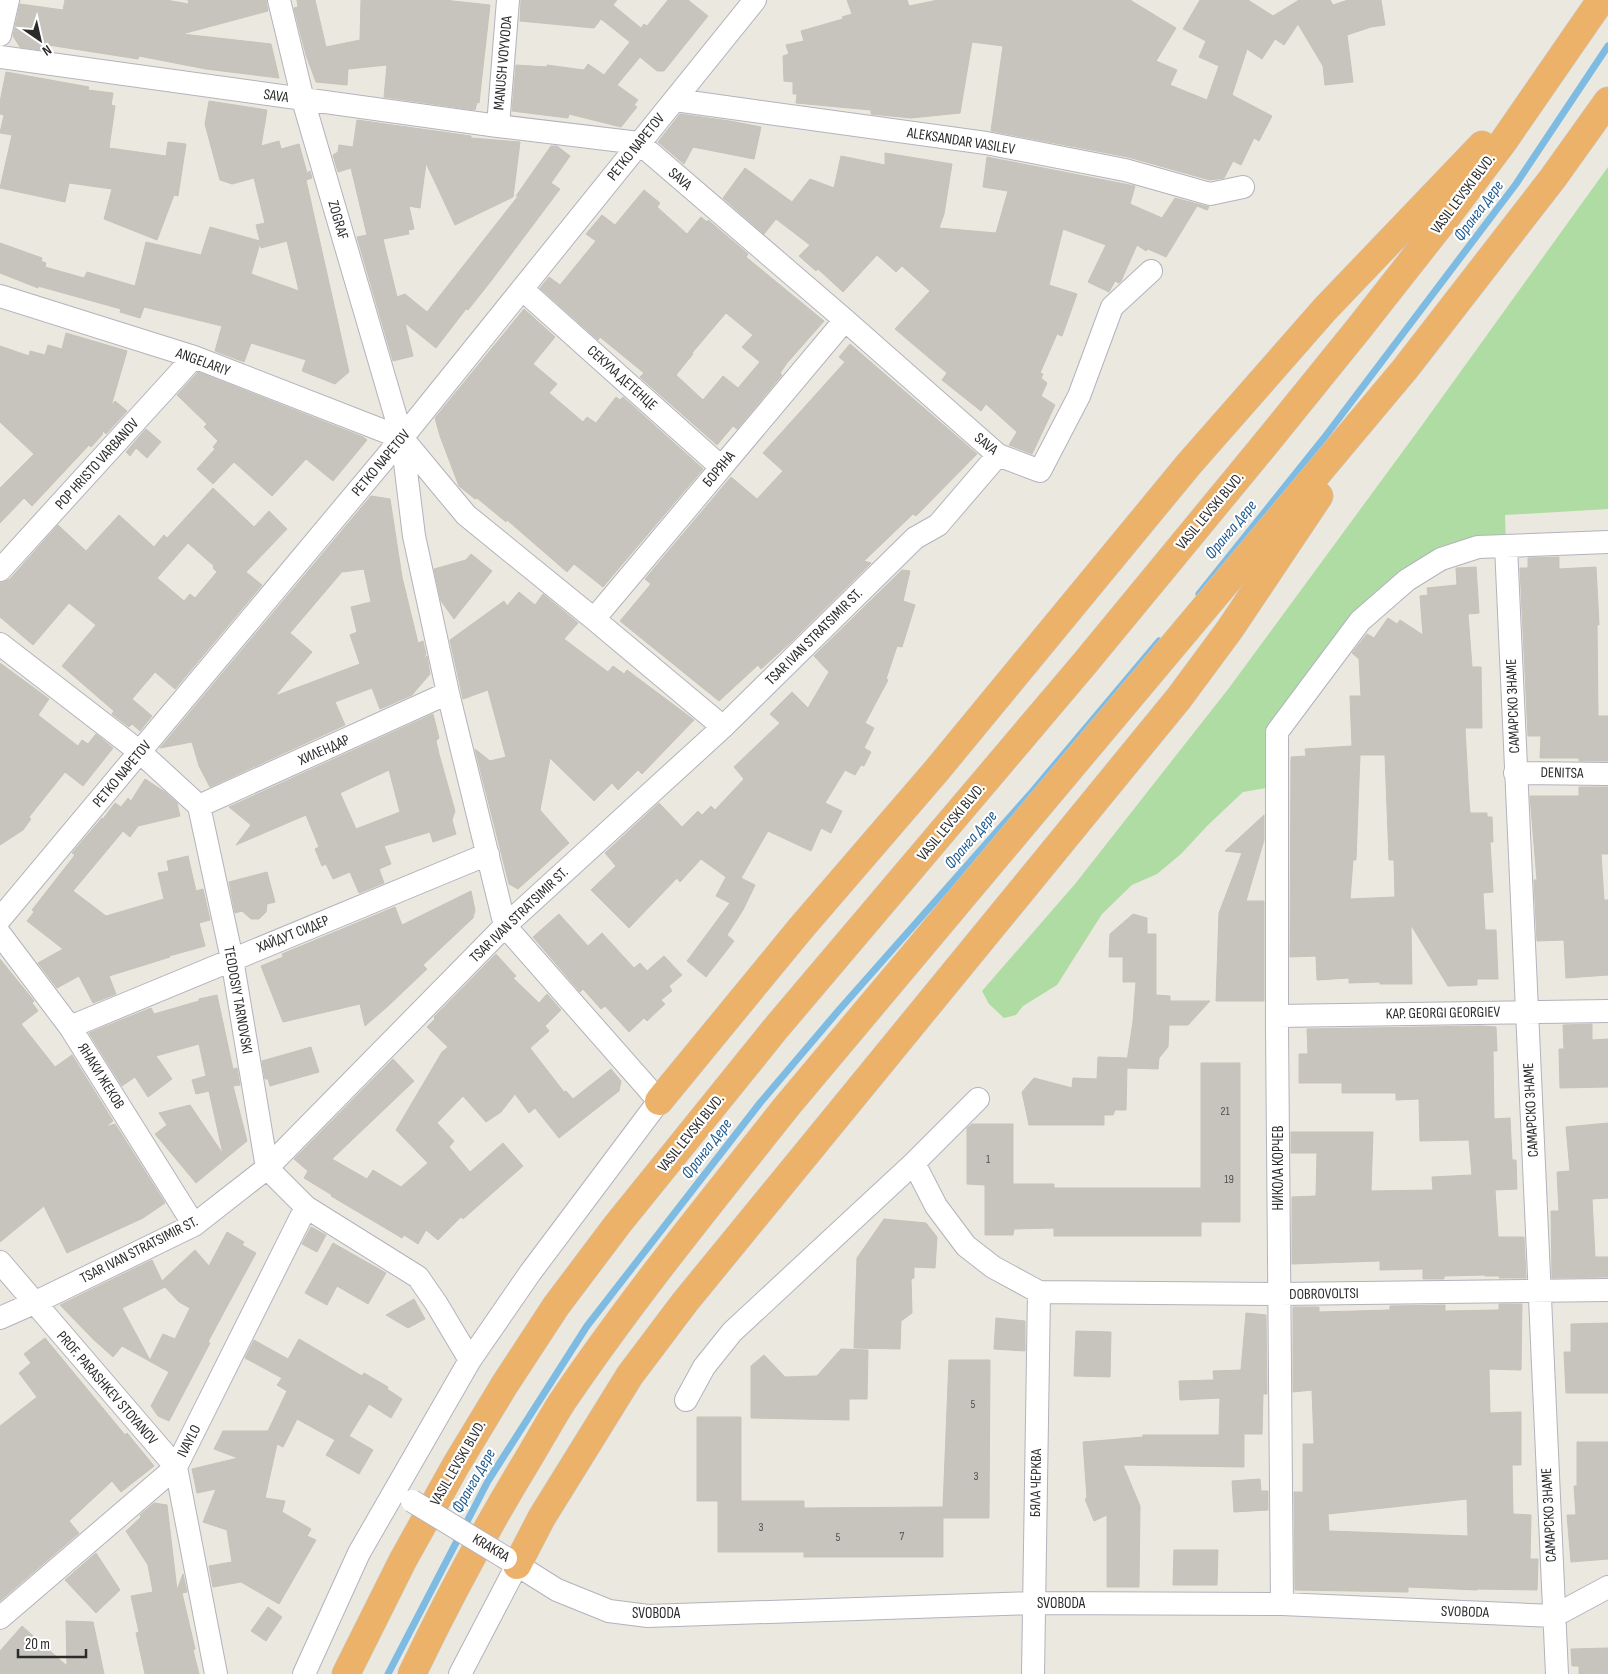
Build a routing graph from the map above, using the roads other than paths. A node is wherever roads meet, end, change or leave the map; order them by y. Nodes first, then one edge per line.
1 (8, 0) edge
2 (279, 0) edge
3 (508, 0) edge
4 (755, 0) edge
5 (1601, 0) edge
6 (0, 35) edge
7 (0, 57) edge
8 (1552, 72) junction
9 (303, 100) junction
10 (674, 100) junction
11 (1608, 101) edge
12 (498, 126) junction
13 (638, 143) junction
14 (1244, 186) dead end
15 (1151, 271) dead end
16 (522, 289) junction
17 (0, 296) edge
18 (845, 320) junction
19 (194, 357) junction
20 (1405, 369) junction
21 (402, 438) junction
22 (998, 455) junction
23 (721, 467) junction
24 (1608, 542) edge
25 (1506, 546) junction
26 (0, 570) edge
27 (594, 619) junction
28 (0, 644) edge
29 (448, 693) junction
30 (723, 727) junction
31 (140, 752) junction
32 (1516, 773) junction
33 (1608, 774) edge
34 (199, 806) junction
35 (488, 854) junction
36 (0, 918) edge
37 (505, 926) junction
38 (0, 934) edge
39 (232, 959) junction
40 (1608, 1011) edge
41 (1527, 1012) junction
42 (1277, 1016) junction
43 (70, 1027) junction
44 (978, 1099) dead end
45 (658, 1101) junction
46 (914, 1163) junction
47 (267, 1168) junction
48 (306, 1207) junction
49 (194, 1225) junction
50 (0, 1262) edge
51 (1539, 1290) junction
52 (1608, 1290) edge
53 (1039, 1292) junction
54 (1279, 1294) junction
55 (34, 1303) junction
56 (0, 1318) edge
57 (470, 1360) junction
58 (686, 1400) dead end
59 (176, 1467) junction
60 (403, 1495) junction
61 (512, 1561) junction
62 (1608, 1587) edge
63 (1034, 1603) junction
64 (1282, 1604) junction
65 (1554, 1616) junction
66 (0, 1618) edge
67 (216, 1674) edge
68 (304, 1674) edge
69 (346, 1674) edge
70 (412, 1674) edge
71 (460, 1674) edge
72 (1033, 1674) edge
73 (1557, 1674) edge

1 - 6 street
2 - 9 street, ZOGRAF
3 - 12 street, MANUSH VOYVODA
4 - 10 street, PETKO NAPETOV
5 - 8 highway, VASIL LEVSKI BLVD.
7 - 9 street, SAVA
8 - 45 highway
8 - 69 highway, VASIL LEVSKI BLVD.
9 - 12 street, SAVA
9 - 21 street, ZOGRAF
10 - 13 street, PETKO NAPETOV
10 - 14 street, ALEKSANDAR VASILEV
11 - 20 highway
12 - 13 street, SAVA
13 - 16 street, PETKO NAPETOV
13 - 18 street, SAVA
15 - 22 street, SAVA
16 - 21 street, PETKO NAPETOV
16 - 23 street, СЕКУЛА ДЕТЕНЦЕ
17 - 19 street, ANGELARIY
18 - 22 street, SAVA
18 - 23 street, БОРЯНА
19 - 21 street, ANGELARIY
19 - 26 street, POP HRISTO VARBANOV
20 - 61 highway
20 - 70 highway
21 - 27 street
21 - 29 street
21 - 31 street, PETKO NAPETOV
22 - 30 street, TSAR IVAN STRATSIMIR ST.
23 - 27 street, БОРЯНА
24 - 25 street
25 - 32 street, САМАРСКО ЗНАМЕ
25 - 42 street, НИКОЛА КОРЧЕВ
27 - 30 street
28 - 31 street
29 - 34 street, ХИЛЕНДАР
29 - 35 street
30 - 37 street, TSAR IVAN STRATSIMIR ST.
31 - 34 street
31 - 36 street, PETKO NAPETOV
32 - 33 street, DENITSA
32 - 41 street, САМАРСКО ЗНАМЕ
34 - 39 street, TEODOSIY TARNOVSKI
35 - 37 street
35 - 39 street, ХАЙДУТ СИДЕР
37 - 45 street
37 - 47 street, TSAR IVAN STRATSIMIR ST.
38 - 43 street, ЯНАКИ ЖЕКОВ
39 - 43 street, ХАЙДУТ СИДЕР
39 - 47 street, TEODOSIY TARNOVSKI
40 - 41 street, KAP. GEORGI GEORGIEV
41 - 42 street, KAP. GEORGI GEORGIEV
41 - 51 street, САМАРСКО ЗНАМЕ
42 - 54 street, НИКОЛА КОРЧЕВ
43 - 49 street, ЯНАКИ ЖЕКОВ
44 - 46 street
45 - 57 street
46 - 53 street
46 - 58 street
47 - 48 street
47 - 49 street, TSAR IVAN STRATSIMIR ST.
48 - 57 street
48 - 59 street, IVAYLO
49 - 55 street, TSAR IVAN STRATSIMIR ST.
50 - 55 street, PROF. PARASHKEV STOYANOV
51 - 52 street, DOBROVOLTSI
51 - 54 street, DOBROVOLTSI
51 - 65 street, САМАРСКО ЗНАМЕ
53 - 54 street, DOBROVOLTSI
53 - 63 street, БЯЛА ЧЕРКВА
54 - 64 street, НИКОЛА КОРЧЕВ
55 - 56 street, TSAR IVAN STRATSIMIR ST.
55 - 59 street, PROF. PARASHKEV STOYANOV
57 - 60 street
59 - 66 street, IVAYLO
59 - 67 street, PROF. PARASHKEV STOYANOV
60 - 61 street, KRAKRA, bridge
60 - 68 street
61 - 63 street, SVOBODA
61 - 71 street
62 - 65 street
63 - 64 street, SVOBODA
63 - 72 street, БЯЛА ЧЕРКВА
64 - 65 street, SVOBODA
65 - 73 street, САМАРСКО ЗНАМЕ

